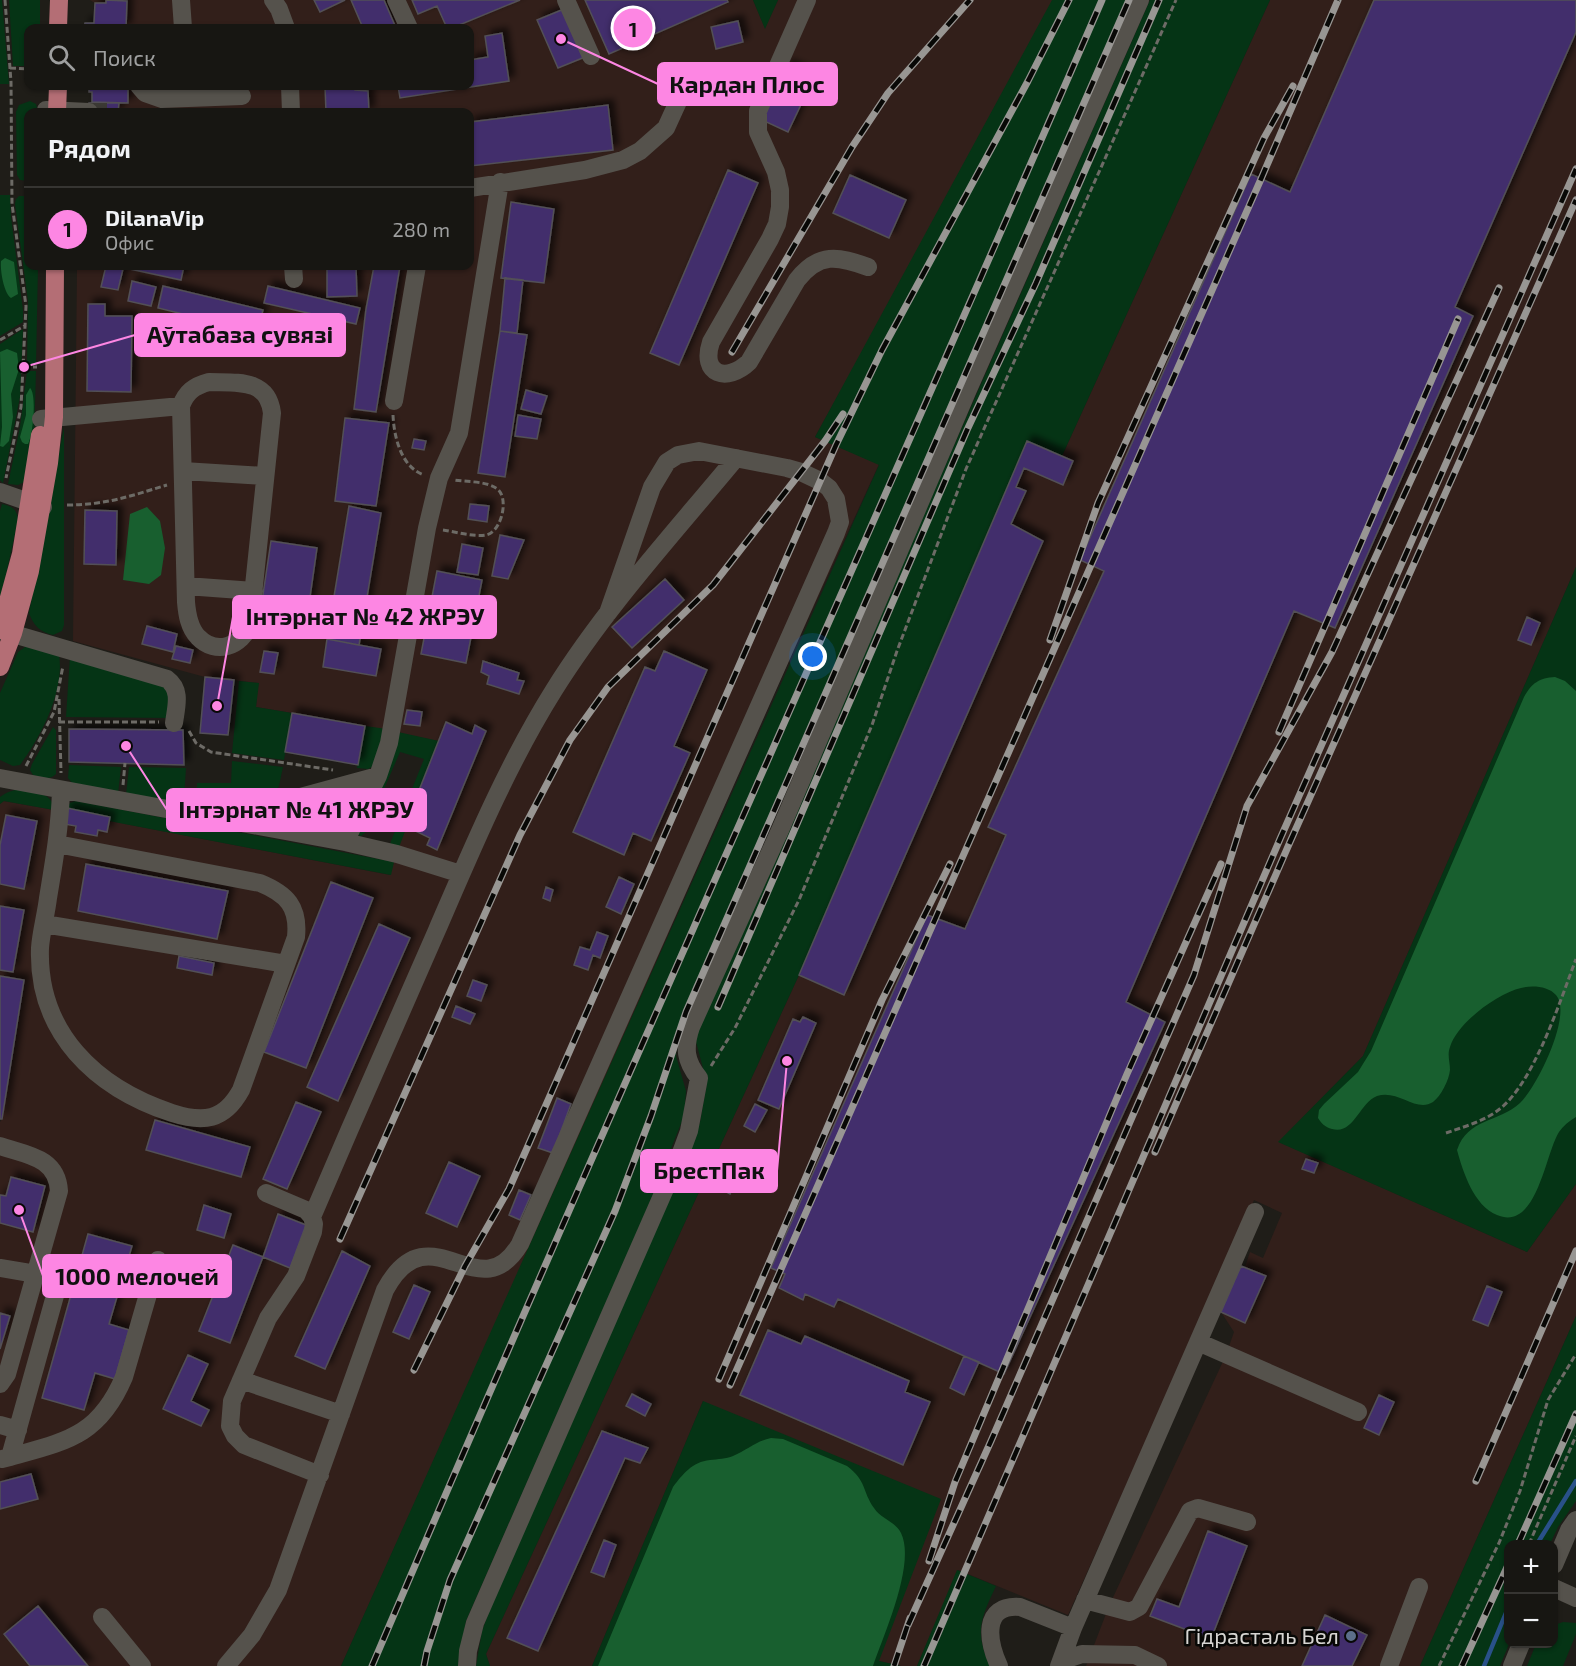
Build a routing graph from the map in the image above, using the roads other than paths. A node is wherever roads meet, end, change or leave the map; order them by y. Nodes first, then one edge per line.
1 (47, 0) edge
2 (59, 0) edge
3 (181, 0) edge
4 (273, 0) edge
5 (396, 0) edge
6 (566, 0) edge
7 (807, 0) edge
8 (1140, 0) edge
9 (46, 24) edge
10 (58, 24) edge
11 (183, 24) edge
12 (284, 24) edge
13 (407, 24) edge
14 (591, 56) dead end
15 (687, 82) dead end
16 (47, 90) edge
17 (57, 90) edge
18 (142, 90) edge
19 (290, 90) edge
20 (182, 92) edge
21 (242, 98) edge
22 (51, 108) edge
23 (53, 108) edge
24 (291, 108) edge
25 (500, 183) junction
26 (474, 187) edge
27 (868, 267) dead end
28 (44, 270) edge
29 (56, 270) edge
30 (416, 270) edge
31 (394, 401) road end
32 (181, 406) junction
33 (47, 418) junction
34 (736, 459) junction
35 (183, 475) junction
36 (265, 476) junction
37 (1, 493) edge
38 (36, 505) junction
39 (186, 586) junction
40 (254, 591) junction
41 (608, 613) junction
42 (4, 631) edge
43 (0, 667) edge
44 (174, 723) road end
45 (378, 776) junction
46 (7, 779) edge
47 (61, 790) junction
48 (220, 819) junction
49 (345, 842) junction
50 (57, 844) junction
51 (461, 874) junction
52 (44, 924) junction
53 (286, 963) junction
54 (0, 1146) edge
55 (266, 1193) dead end
56 (1255, 1212) dead end
57 (312, 1216) junction
58 (158, 1260) dead end
59 (63, 1267) dead end
60 (0, 1268) edge
61 (36, 1274) junction
62 (1198, 1342) junction
63 (241, 1380) junction
64 (0, 1383) edge
65 (1358, 1412) dead end
66 (341, 1414) junction
67 (9, 1427) edge
68 (5, 1458) edge
69 (320, 1475) junction
70 (1576, 1520) edge
71 (1247, 1522) dead end
72 (1558, 1556) edge
73 (1419, 1587) dead end
74 (1558, 1590) edge
75 (1576, 1598) edge
76 (1085, 1600) junction
77 (102, 1617) dead end
78 (1073, 1628) junction
79 (1519, 1648) edge
80 (1060, 1664) edge
81 (142, 1666) edge
82 (226, 1666) edge
83 (467, 1666) edge
84 (999, 1666) edge
85 (1158, 1666) edge
86 (1389, 1666) edge
87 (1512, 1666) edge

1 - 9 main road
2 - 10 main road
3 - 11 street
4 - 12 street
5 - 13 street
6 - 14 street
7 - 27 street
8 - 83 street
15 - 25 street
16 - 22 main road
17 - 23 main road
18 - 20 street
19 - 24 street
20 - 21 street
25 - 26 street
25 - 45 street
28 - 33 main road
29 - 33 main road
30 - 31 street
32 - 33 street
32 - 35 street
32 - 36 street
33 - 38 main road
34 - 41 street
34 - 41 street
34 - 66 street
35 - 36 street
35 - 39 street
36 - 40 street
37 - 38 street
38 - 42 main road
39 - 40 street
39 - 40 street
41 - 51 street
42 - 43 main road
42 - 44 street
45 - 48 street
45 - 49 street
46 - 47 street
47 - 48 street
47 - 50 street
48 - 49 street
49 - 51 street
50 - 52 street
50 - 53 street
51 - 57 street
52 - 53 street
52 - 53 street
54 - 61 street
55 - 57 street
56 - 62 street
57 - 63 street
58 - 68 street
59 - 67 street
60 - 61 street
61 - 64 street
62 - 65 street
62 - 76 street
63 - 66 street
63 - 69 street
66 - 69 street
67 - 68 street
69 - 82 street
70 - 72 street
71 - 76 street
73 - 86 street
74 - 75 street
76 - 78 street
77 - 81 street
78 - 80 street
78 - 84 street
79 - 87 street
80 - 85 street

